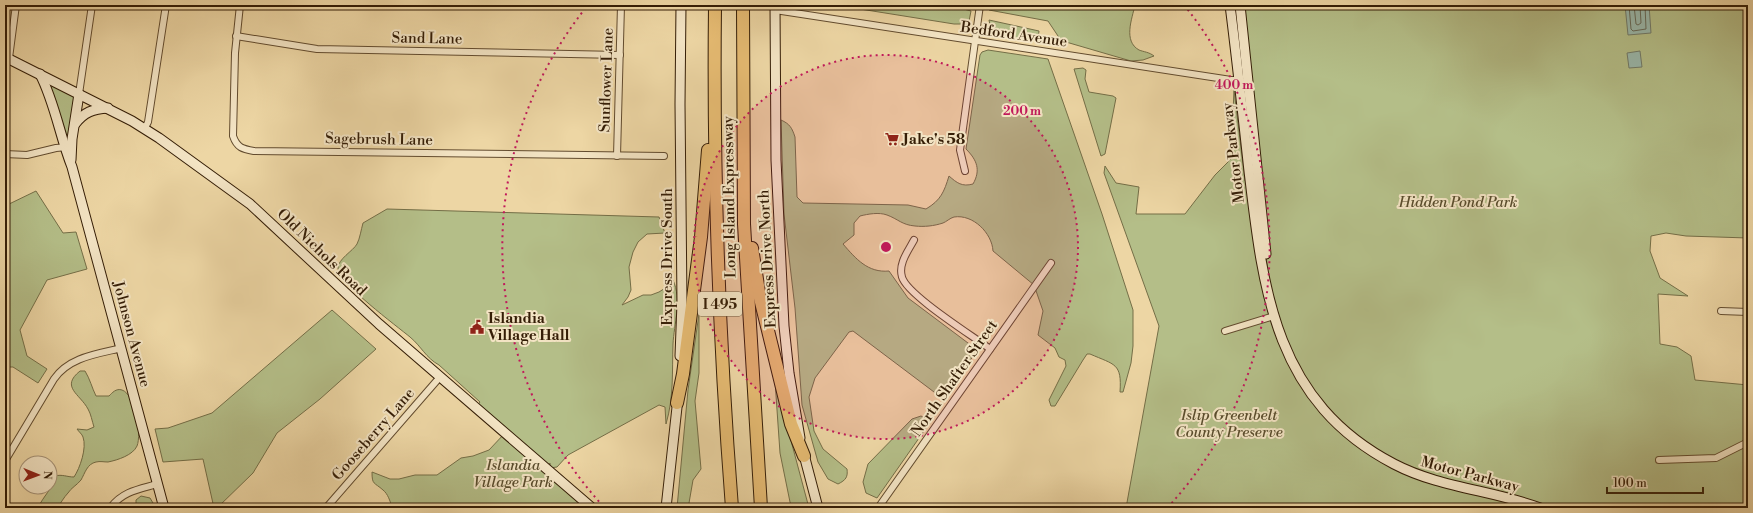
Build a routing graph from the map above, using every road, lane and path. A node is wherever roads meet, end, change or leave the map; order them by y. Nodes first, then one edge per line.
1 (16, 5) edge
2 (92, 5) edge
3 (166, 5) edge
4 (240, 5) edge
5 (621, 5) edge
6 (681, 5) edge
7 (715, 5) edge
8 (743, 5) edge
9 (980, 5) edge
10 (1230, 5) edge
11 (1240, 5) edge
12 (775, 7) edge
13 (236, 36) junction
14 (975, 41) junction
15 (620, 55) junction
16 (7, 58) edge
17 (40, 74) junction
18 (1249, 80) junction
19 (1239, 81) junction
20 (79, 94) junction
21 (715, 100) junction
22 (108, 108) junction
23 (74, 125) junction
24 (145, 128) junction
25 (68, 147) junction
26 (5, 154) edge
27 (617, 156) junction
28 (664, 156) dead end
29 (965, 171) dead end
30 (744, 224) junction
31 (914, 240) dead end
32 (1051, 263) dead end
33 (1269, 297) junction
34 (1721, 311) dead end
35 (1748, 312) edge
36 (1274, 316) junction
37 (1225, 331) dead end
38 (122, 348) junction
39 (990, 349) junction
40 (440, 377) junction
41 (677, 403) junction
42 (1748, 442) edge
43 (804, 456) junction
44 (1659, 460) dead end
45 (5, 461) edge
46 (157, 484) junction
47 (111, 507) dead end
48 (164, 508) edge
49 (326, 508) edge
50 (592, 508) edge
51 (666, 508) edge
52 (732, 508) edge
53 (761, 508) edge
54 (818, 508) edge
55 (878, 508) edge
56 (1540, 508) edge

1 - 16 street
2 - 20 street
3 - 24 street
4 - 13 street, Sagebrush Lane
5 - 15 street, Sunflower Lane
6 - 41 main road, Express Drive South
7 - 21 highway, Long Island Expressway / I 495
8 - 30 highway, Long Island Expressway / I 495
9 - 14 street
10 - 19 main road, Motor Parkway
11 - 18 main road, Motor Parkway
12 - 14 street, Bedford Avenue
12 - 43 main road, Express Drive North
13 - 15 street, Sand Lane
13 - 27 street, Sagebrush Lane
14 - 19 street, Bedford Avenue
14 - 29 street
15 - 27 street, Sunflower Lane
16 - 17 main road, Old Nichols Road
17 - 20 main road, Old Nichols Road
17 - 25 main road
18 - 19 street, Bedford Avenue
18 - 33 main road, Motor Parkway
19 - 33 main road, Motor Parkway
20 - 22 main road, Old Nichols Road
20 - 23 main road, Johnson Avenue
21 - 41 highway
21 - 52 highway, Long Island Expressway / I 495
22 - 23 main road
22 - 24 main road, Old Nichols Road
23 - 25 main road, Johnson Avenue
24 - 40 main road, Old Nichols Road
25 - 26 street
25 - 38 main road, Johnson Avenue
27 - 28 street, Sagebrush Lane
30 - 43 highway
30 - 53 highway, Long Island Expressway / I 495
31 - 39 street
32 - 39 street, North Shafter Street
33 - 36 main road, Motor Parkway
34 - 35 street
36 - 37 street
36 - 56 main road, Motor Parkway
38 - 45 street
38 - 46 main road, Johnson Avenue
39 - 55 street, North Shafter Street
40 - 49 street, Gooseberry Lane
40 - 50 main road, Old Nichols Road
41 - 51 main road, Express Drive South
42 - 44 street
43 - 54 main road, Express Drive North
46 - 47 street
46 - 48 main road, Johnson Avenue

